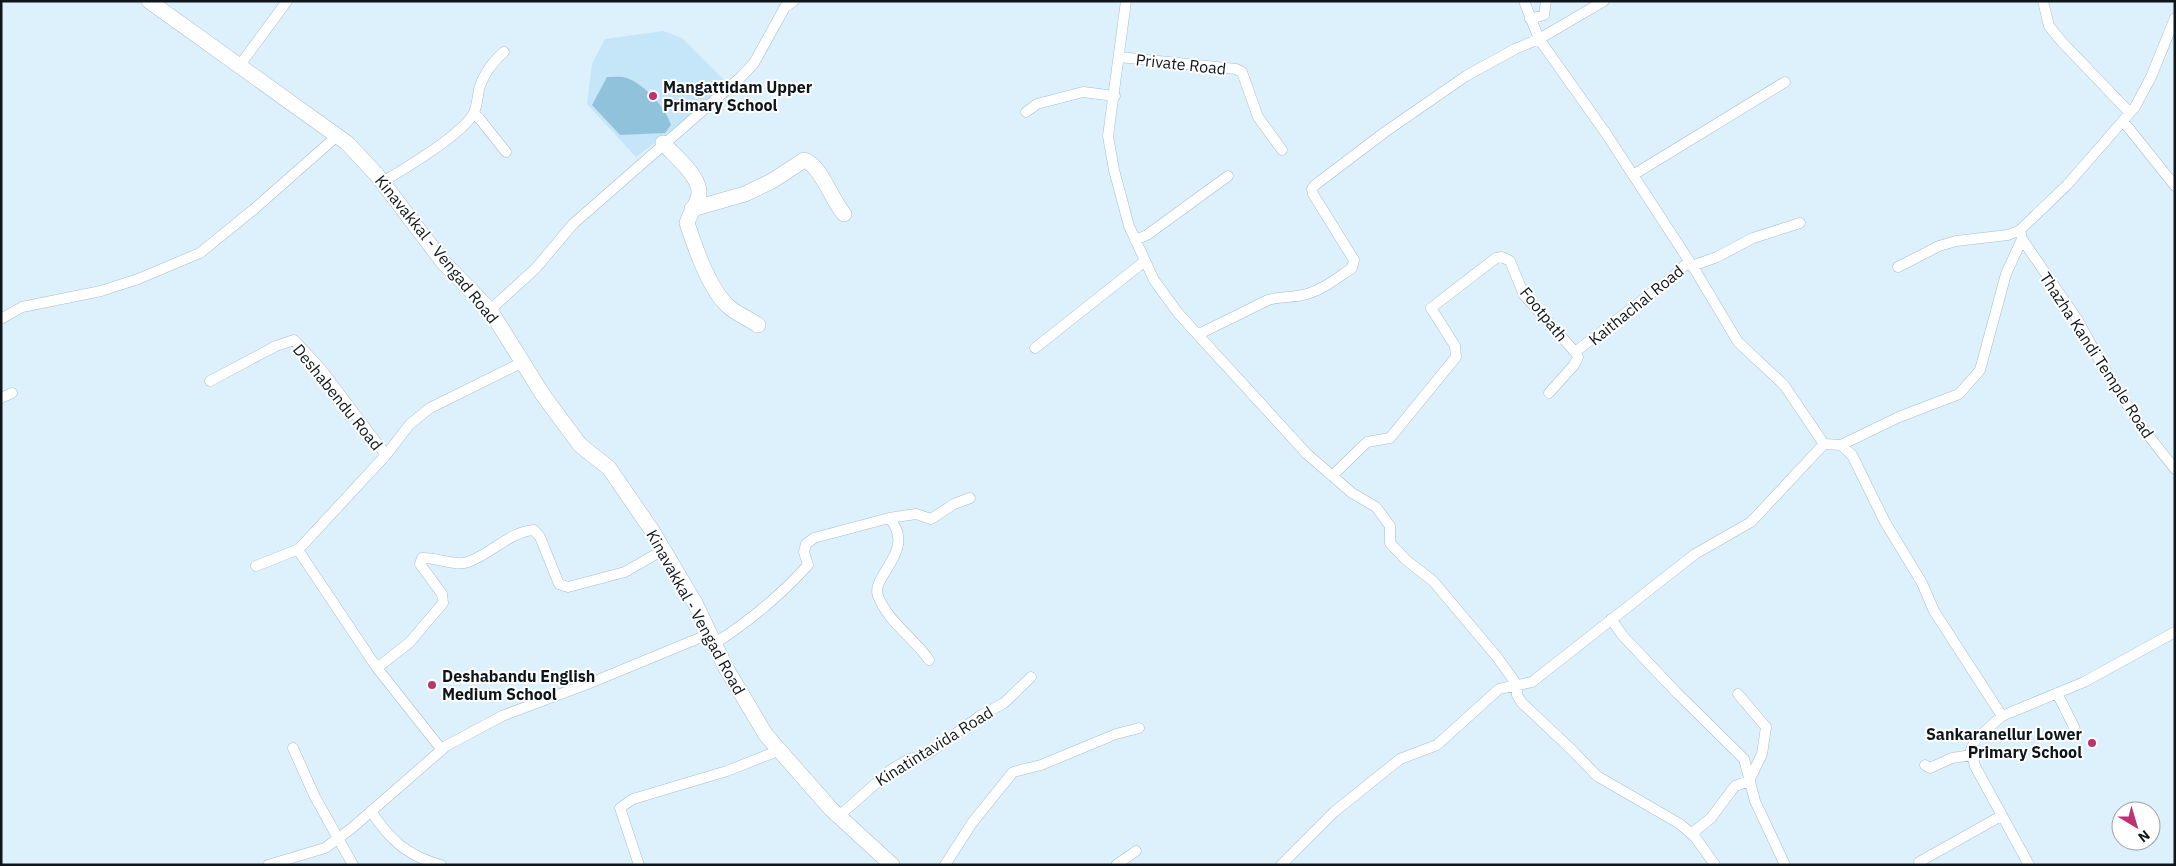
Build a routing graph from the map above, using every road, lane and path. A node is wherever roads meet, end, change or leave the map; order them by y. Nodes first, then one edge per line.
1 (149, 1) edge
2 (287, 1) edge
3 (794, 1) edge
4 (1126, 1) edge
5 (1524, 1) edge
6 (1546, 1) edge
7 (1604, 1) edge
8 (2042, 1) edge
9 (2175, 18) edge
10 (1530, 19) junction
11 (1539, 39) junction
12 (504, 52) dead end
13 (1119, 57) junction
14 (240, 65) junction
15 (1785, 82) dead end
16 (1115, 96) junction
17 (1026, 112) dead end
18 (2130, 113) junction
19 (474, 114) junction
20 (2123, 121) junction
21 (337, 136) junction
22 (663, 143) junction
23 (1282, 150) dead end
24 (506, 152) dead end
25 (1633, 174) junction
26 (1228, 176) dead end
27 (382, 182) junction
28 (2175, 186) edge
29 (692, 209) junction
30 (844, 214) dead end
31 (1800, 223) dead end
32 (2021, 234) junction
33 (1135, 240) junction
34 (1145, 261) junction
35 (1691, 264) junction
36 (1898, 268) dead end
37 (490, 310) junction
38 (1, 319) edge
39 (758, 324) dead end
40 (1199, 334) junction
41 (1035, 348) dead end
42 (1575, 352) junction
43 (523, 362) junction
44 (210, 381) dead end
45 (12, 393) dead end
46 (1550, 393) dead end
47 (1, 398) edge
48 (1824, 444) junction
49 (1841, 445) junction
50 (386, 455) junction
51 (2175, 469) edge
52 (1332, 476) junction
53 (970, 498) dead end
54 (889, 518) junction
55 (298, 549) junction
56 (663, 550) junction
57 (256, 566) dead end
58 (1611, 619) junction
59 (2175, 632) edge
60 (712, 639) junction
61 (929, 660) dead end
62 (377, 668) junction
63 (1031, 677) dead end
64 (1517, 685) junction
65 (2056, 693) junction
66 (1738, 694) dead end
67 (2002, 716) junction
68 (2074, 727) dead end
69 (1139, 728) dead end
70 (293, 748) dead end
71 (442, 750) junction
72 (780, 750) junction
73 (1972, 755) junction
74 (1924, 766) dead end
75 (1749, 781) junction
76 (372, 811) junction
77 (839, 816) junction
78 (2001, 816) junction
79 (1691, 834) junction
80 (338, 837) junction
81 (1136, 851) dead end
82 (1918, 862) dead end
83 (268, 865) edge
84 (352, 865) edge
85 (441, 865) edge
86 (639, 865) edge
87 (892, 865) edge
88 (945, 865) edge
89 (1116, 865) edge
90 (1281, 865) edge
91 (1714, 865) edge
92 (1786, 865) edge
93 (2029, 865) edge

1 - 14 main road, Kinavakkal - Vengad Road
2 - 14 street
3 - 22 street
4 - 13 street
5 - 10 street
6 - 10 street
7 - 11 street
8 - 18 street
9 - 18 street
10 - 11 street
11 - 25 street
11 - 40 street
12 - 19 street
13 - 16 street
13 - 23 street, Private Road
14 - 21 main road, Kinavakkal - Vengad Road
15 - 25 street
16 - 17 street
16 - 33 street
18 - 20 street
19 - 24 street
19 - 27 street
20 - 28 street
20 - 32 street
21 - 27 main road, Kinavakkal - Vengad Road
21 - 38 street
22 - 29 main road
22 - 37 street
25 - 35 street
26 - 33 street
27 - 37 main road, Kinavakkal - Vengad Road
29 - 30 main road
29 - 39 main road
31 - 35 street
32 - 36 street
32 - 49 street
32 - 51 street, Thazha Kandi Temple Road
33 - 34 street
34 - 40 street
34 - 41 street
35 - 42 street, Kaithachal Road
35 - 48 street
37 - 43 main road, Kinavakkal - Vengad Road
40 - 52 street
42 - 46 street, Kaithachal Road
42 - 52 street, Footpath
43 - 50 street, Deshabendu Road
43 - 56 main road, Kinavakkal - Vengad Road
44 - 50 street, Deshabendu Road
45 - 47 street
48 - 49 street
48 - 58 street
49 - 67 street
50 - 55 street, Deshabendu Road
52 - 64 street
53 - 54 street
54 - 60 street
54 - 61 street
55 - 57 street
55 - 62 street
56 - 60 main road, Kinavakkal - Vengad Road
56 - 62 street
58 - 64 street
58 - 75 street
59 - 65 street
60 - 71 street
60 - 72 main road, Kinavakkal - Vengad Road
62 - 71 street
63 - 77 street, Kinatintavida Road
64 - 79 street
64 - 90 street
65 - 67 street
65 - 68 street
66 - 75 street
67 - 73 street
69 - 88 street
70 - 80 street
71 - 76 street
72 - 77 main road, Kinavakkal - Vengad Road
72 - 86 street
73 - 74 street
73 - 78 street
75 - 79 street
75 - 92 street
76 - 80 street
76 - 85 street
77 - 87 main road, Kinavakkal - Vengad Road
78 - 82 street
78 - 93 street
79 - 91 street
80 - 83 street
80 - 84 street
81 - 89 street

